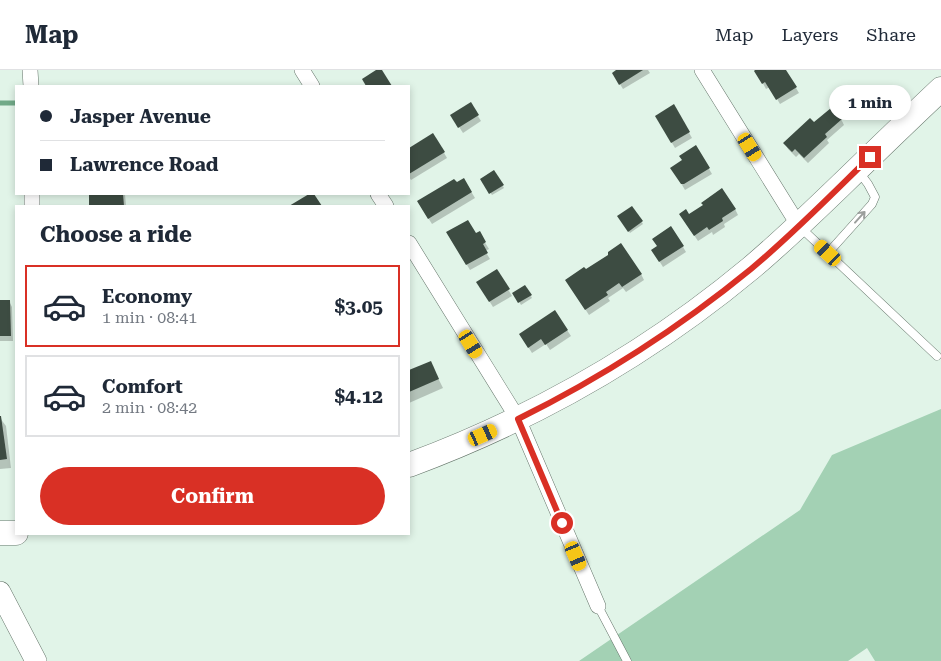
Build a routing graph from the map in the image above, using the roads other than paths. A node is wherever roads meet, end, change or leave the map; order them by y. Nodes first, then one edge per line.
1 (30, 70) edge
2 (302, 70) edge
3 (702, 70) edge
4 (31, 85) edge
5 (311, 85) edge
6 (941, 89) edge
7 (857, 170) junction
8 (799, 226) junction
9 (410, 245) edge
10 (828, 253) junction
11 (937, 356) dead end
12 (518, 419) junction
13 (410, 465) edge
14 (0, 533) edge
15 (15, 533) edge
16 (0, 592) edge
17 (598, 606) joint
18 (36, 661) edge
19 (627, 661) edge

1 - 4 street
2 - 5 street
3 - 8 street
6 - 7 main road
7 - 8 main road
10 -> 7 lane
8 - 10 lane
8 - 12 main road
9 - 12 street
10 - 11 lane
12 - 13 main road
12 - 17 street
14 - 15 main road
16 - 18 street
17 - 19 lane

